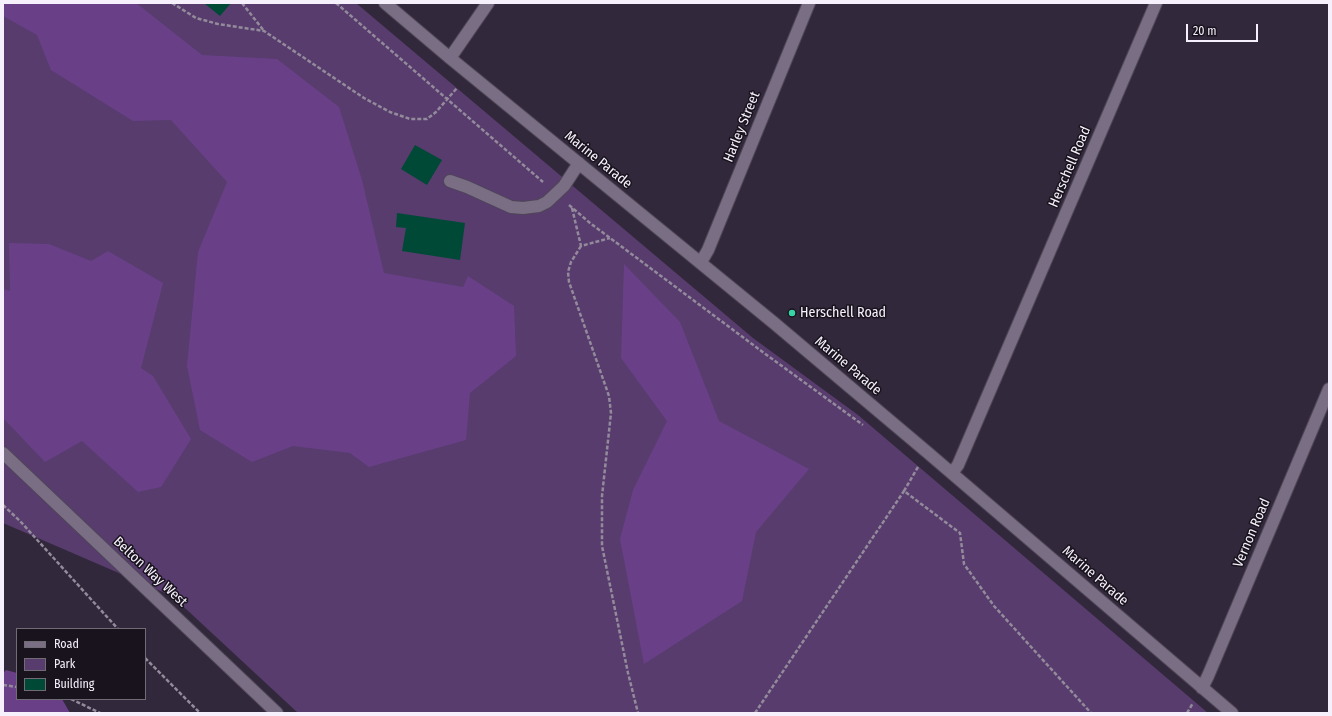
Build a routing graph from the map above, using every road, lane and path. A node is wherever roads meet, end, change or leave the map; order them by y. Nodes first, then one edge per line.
1 (172, 3) edge
2 (242, 3) edge
3 (336, 3) edge
4 (385, 3) edge
5 (488, 3) edge
6 (809, 3) edge
7 (1156, 3) edge
8 (264, 31) junction
9 (450, 58) junction
10 (469, 73) junction
11 (448, 100) junction
12 (578, 163) junction
13 (450, 181) dead end
14 (556, 194) junction
15 (572, 208) junction
16 (610, 238) junction
17 (581, 246) junction
18 (701, 262) junction
19 (1329, 389) edge
20 (867, 428) dead end
21 (3, 454) edge
22 (952, 473) junction
23 (904, 491) junction
24 (3, 505) edge
25 (117, 628) edge
26 (146, 659) edge
27 (3, 685) edge
28 (16, 687) edge
29 (1202, 688) junction
30 (72, 700) edge
31 (100, 713) edge
32 (200, 713) edge
33 (277, 713) edge
34 (638, 713) edge
35 (755, 713) edge
36 (1091, 713) edge
37 (1232, 713) edge

1 - 8 path
2 - 8 path
3 - 11 path
4 - 9 street, Marine Parade
5 - 9 street
6 - 18 street, Harley Street
7 - 22 street, Herschell Road
8 - 11 path
9 - 10 street, Marine Parade
10 - 11 path
10 - 12 street, Marine Parade
11 - 14 path
12 - 14 street
12 - 18 street, Marine Parade
13 - 14 street
14 - 15 path
15 - 16 path
15 - 17 path
16 - 17 path
16 - 20 path
17 - 34 path
18 - 22 street, Marine Parade
19 - 29 street, Vernon Road
21 - 33 street, Belton Way West
22 - 29 street, Marine Parade
23 - 23 path
23 - 35 path
23 - 36 path
24 - 25 path
26 - 32 path
27 - 28 path
29 - 37 street, Marine Parade
30 - 31 path

